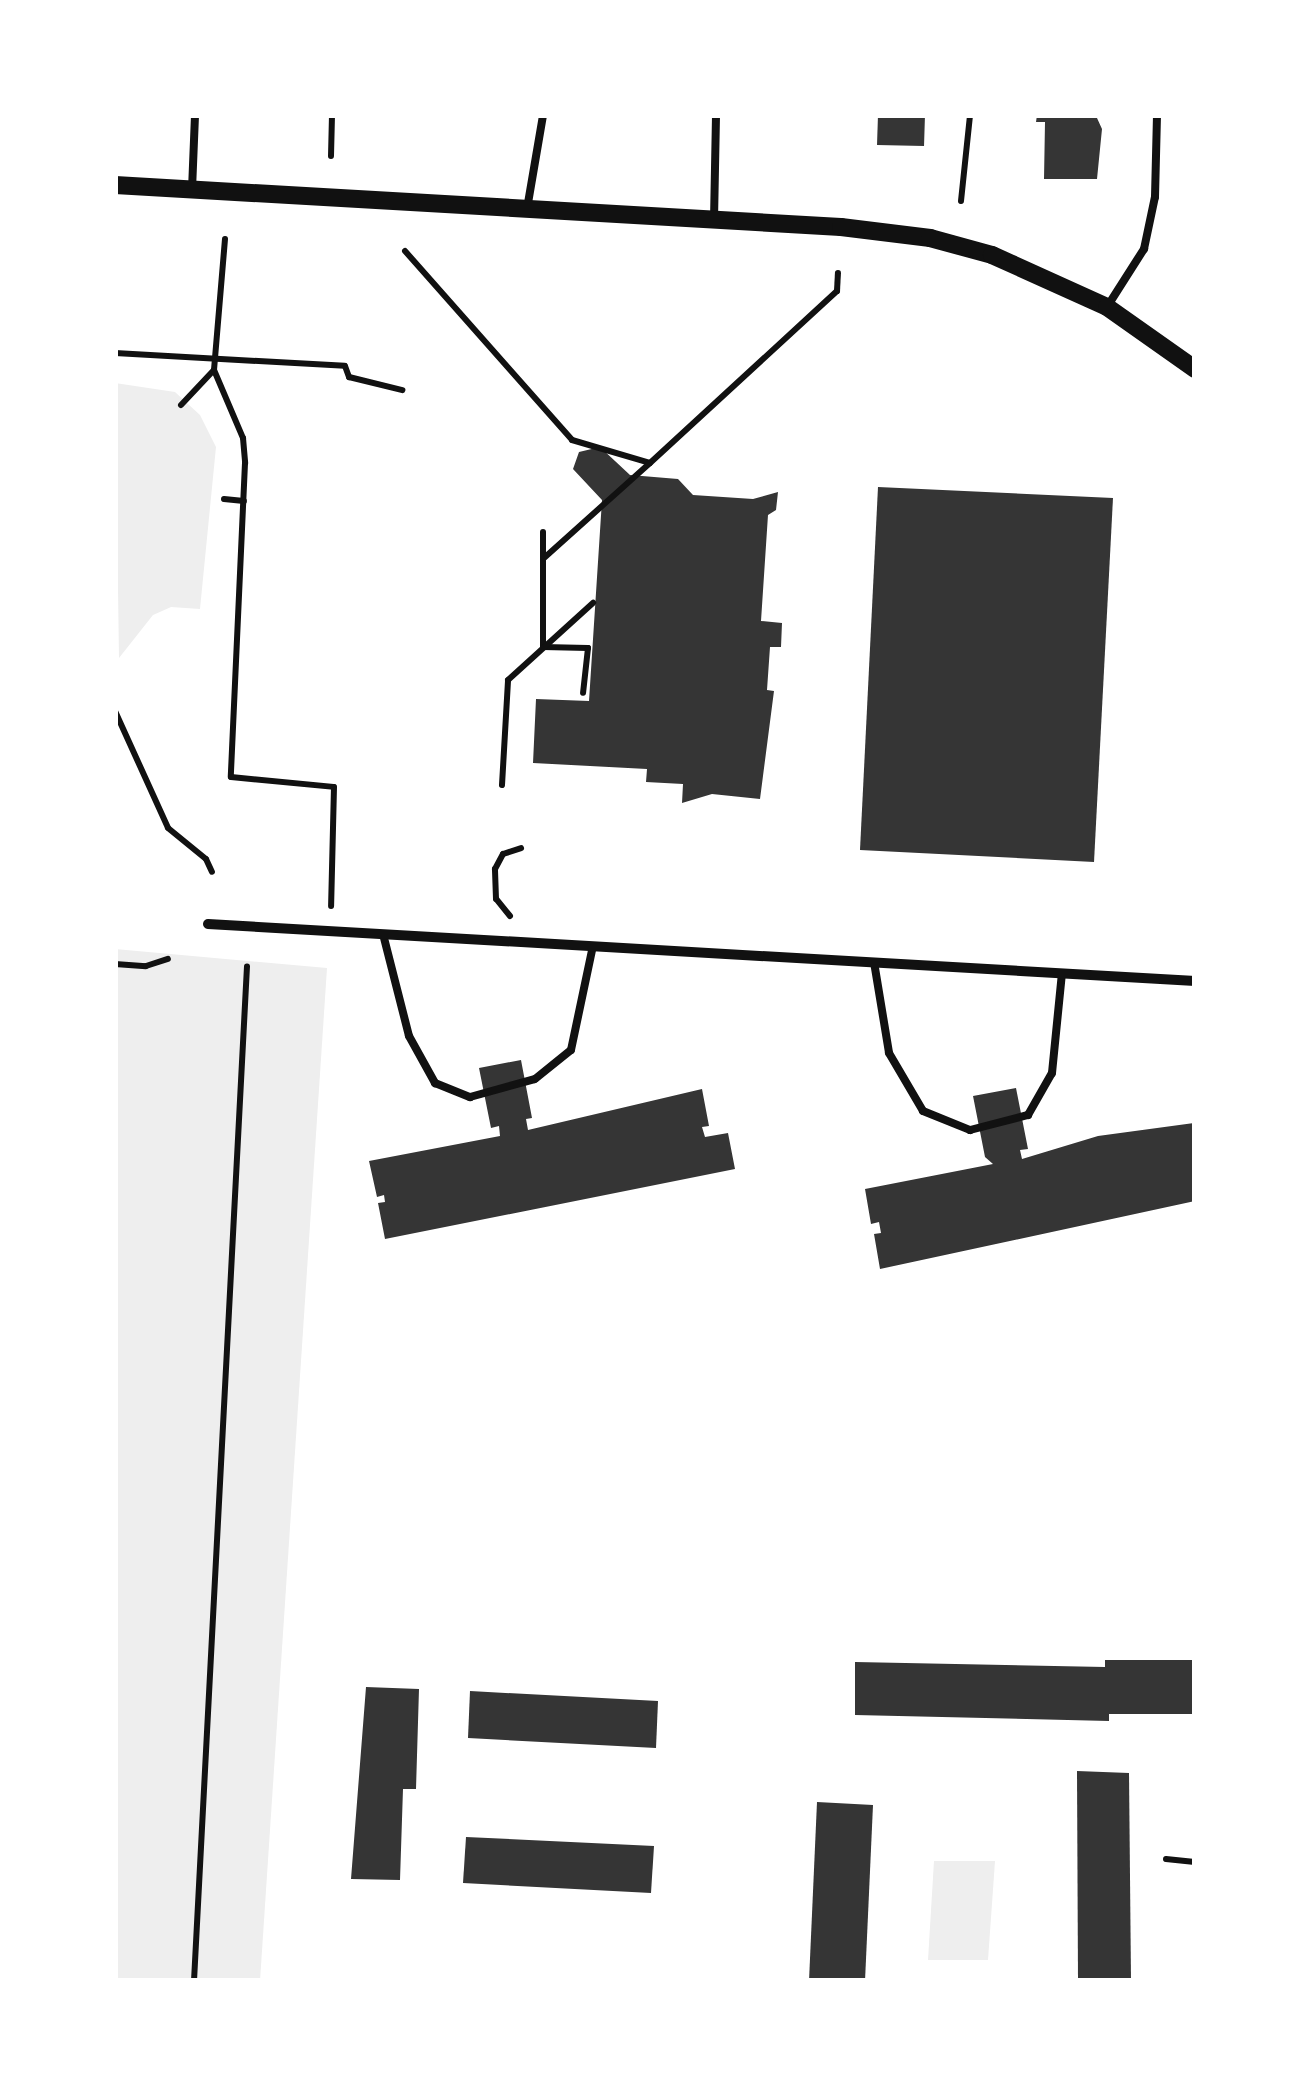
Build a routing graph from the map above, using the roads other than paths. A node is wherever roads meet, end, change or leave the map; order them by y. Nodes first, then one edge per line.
1 (195, 115) edge
2 (543, 115) edge
3 (716, 115) edge
4 (1157, 115) edge
5 (115, 185) edge
6 (192, 190) junction
7 (527, 211) junction
8 (714, 223) junction
9 (1108, 306) junction
10 (1195, 368) edge
11 (208, 924) dead end
12 (383, 934) junction
13 (593, 946) junction
14 (874, 962) junction
15 (1062, 973) junction
16 (1195, 981) edge

1 - 6 lane
2 - 7 lane
3 - 8 lane
4 - 9 lane
5 - 6 street
6 - 7 street
7 - 8 street
8 - 9 street
9 - 10 street
11 - 12 street
12 - 13 street
12 - 13 lane
13 - 14 street
14 - 15 street
14 - 15 lane
15 - 16 street

